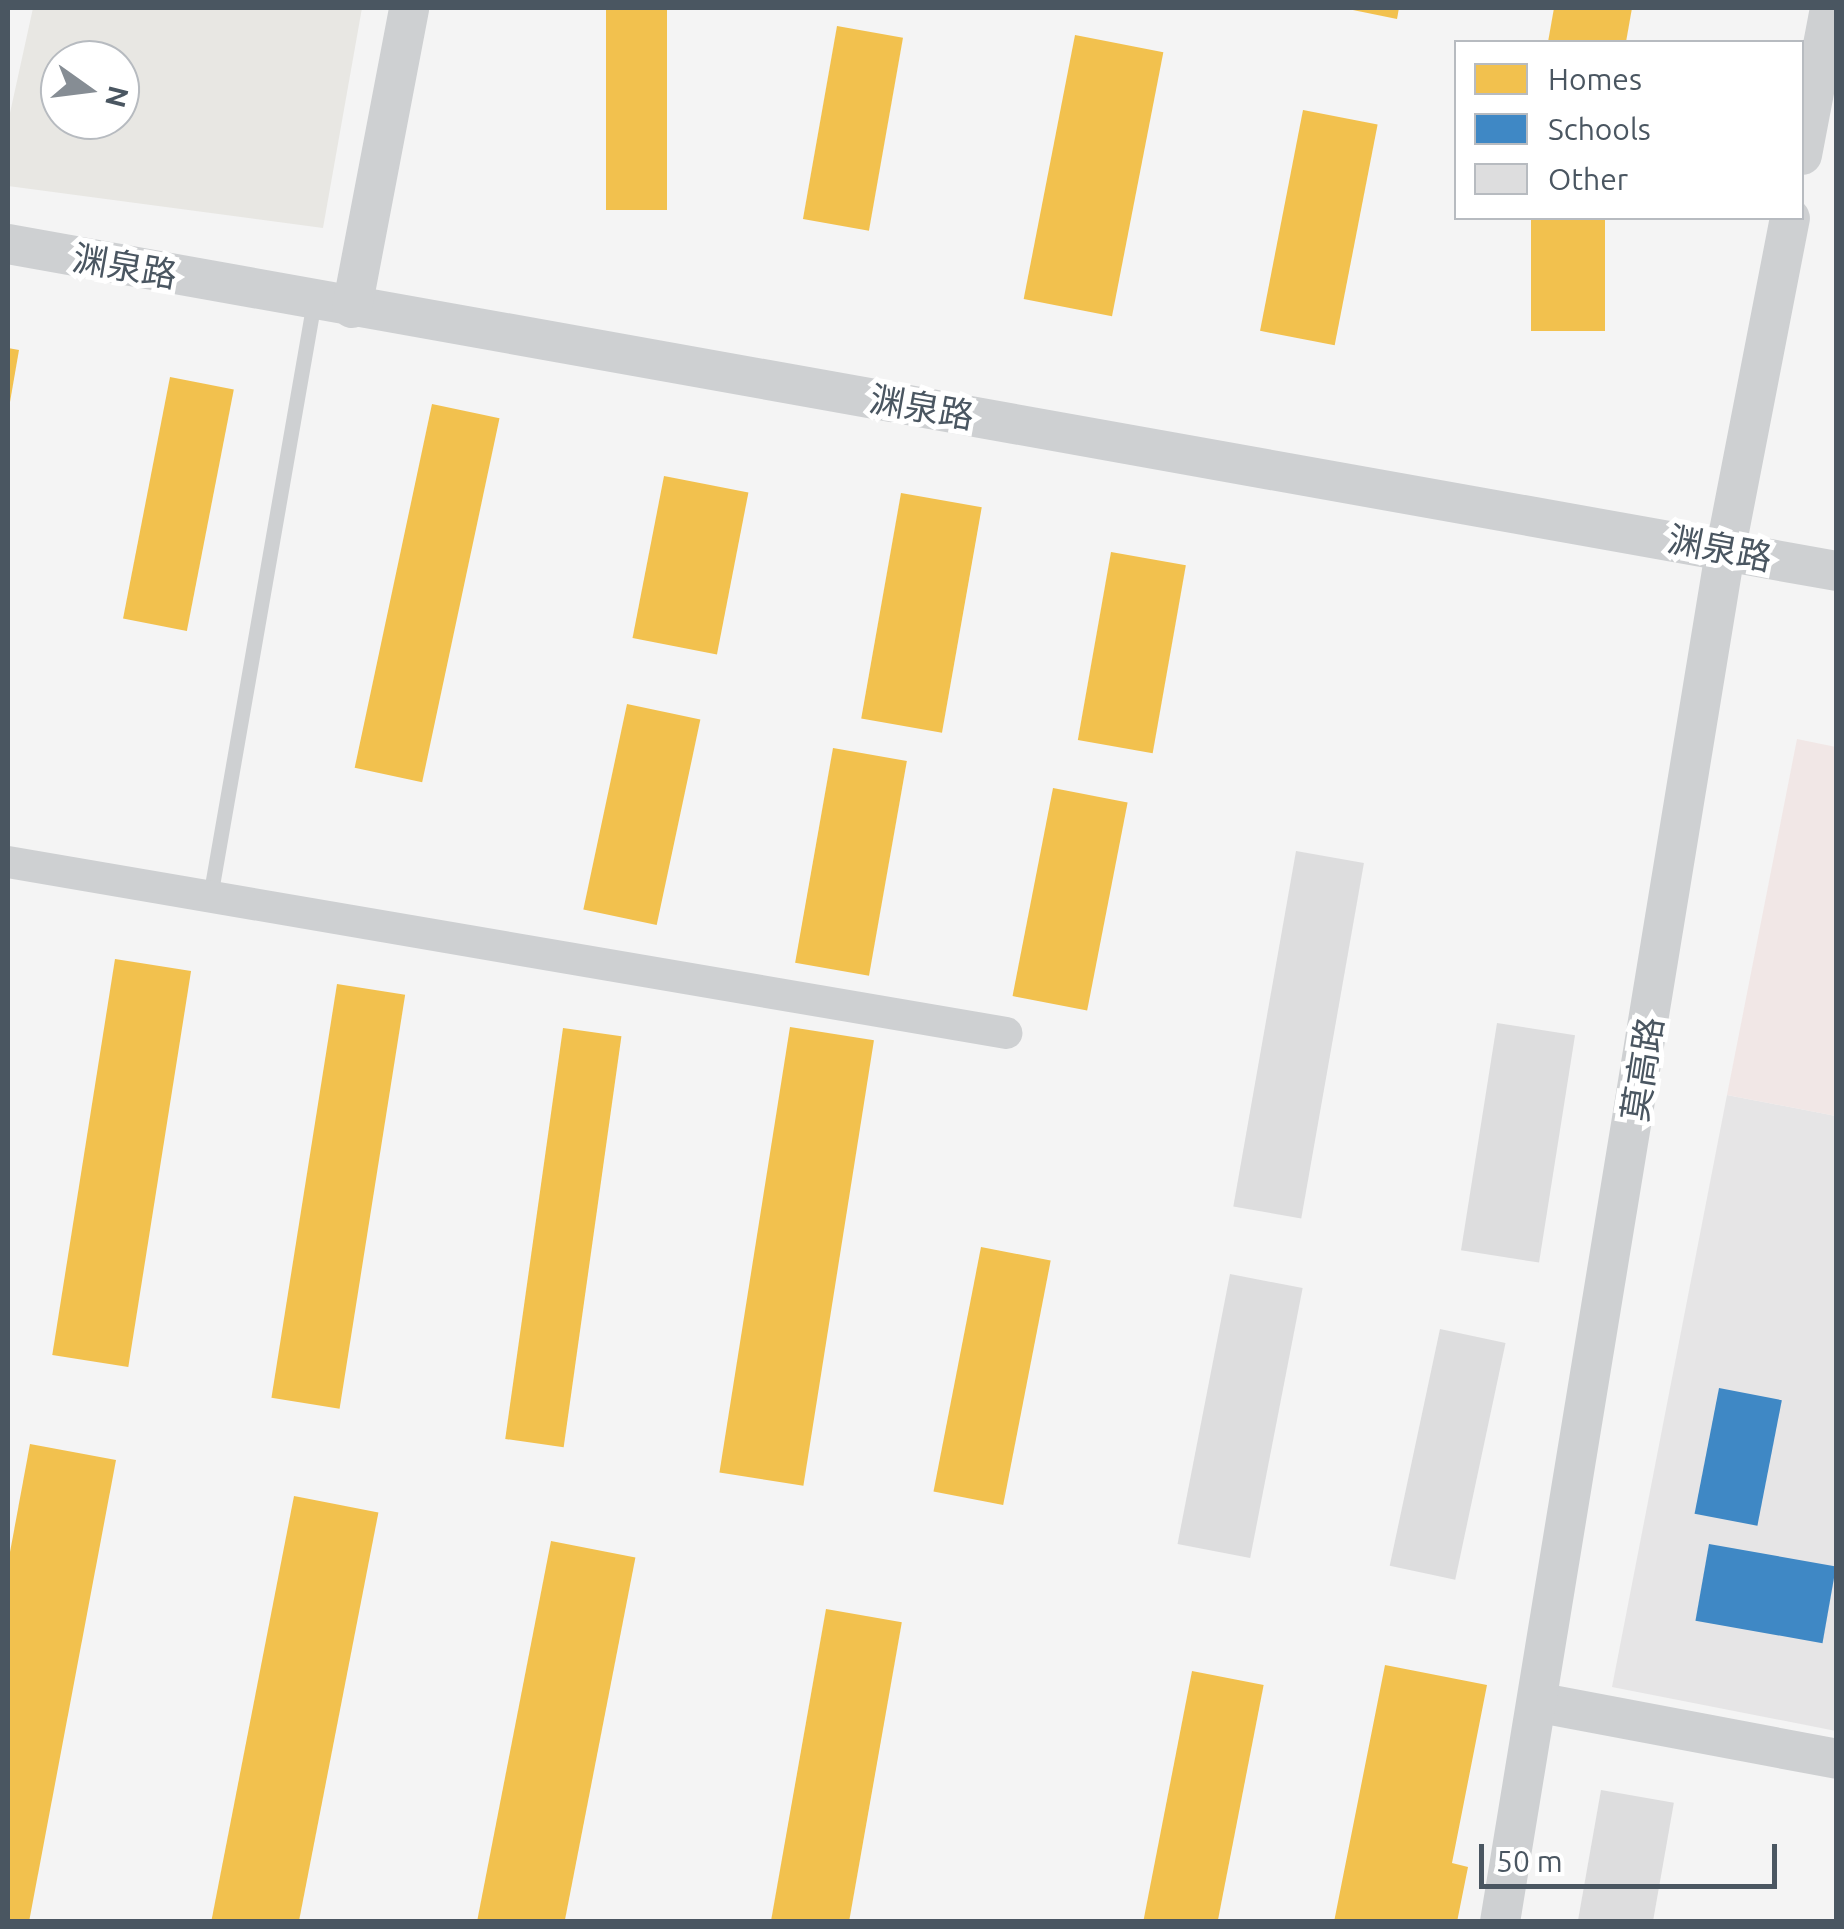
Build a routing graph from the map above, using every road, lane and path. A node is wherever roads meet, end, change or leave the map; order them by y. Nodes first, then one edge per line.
1 (409, 8) edge
2 (1830, 8) edge
3 (1804, 145) edge
4 (1790, 220) edge
5 (8, 244) edge
6 (333, 304) junction
7 (1726, 548) junction
8 (1836, 572) edge
9 (8, 862) edge
10 (210, 897) junction
11 (1006, 1033) dead end
12 (1541, 1703) junction
13 (1836, 1759) edge
14 (1500, 1922) edge

1 - 6 street
2 - 3 street
4 - 7 street, 莫高路
5 - 6 street, 渊泉路
6 - 7 street, 渊泉路
6 - 10 lane
7 - 8 street, 渊泉路
7 - 12 street, 莫高路
9 - 10 street
10 - 11 street
12 - 13 street
12 - 14 street, 莫高路

